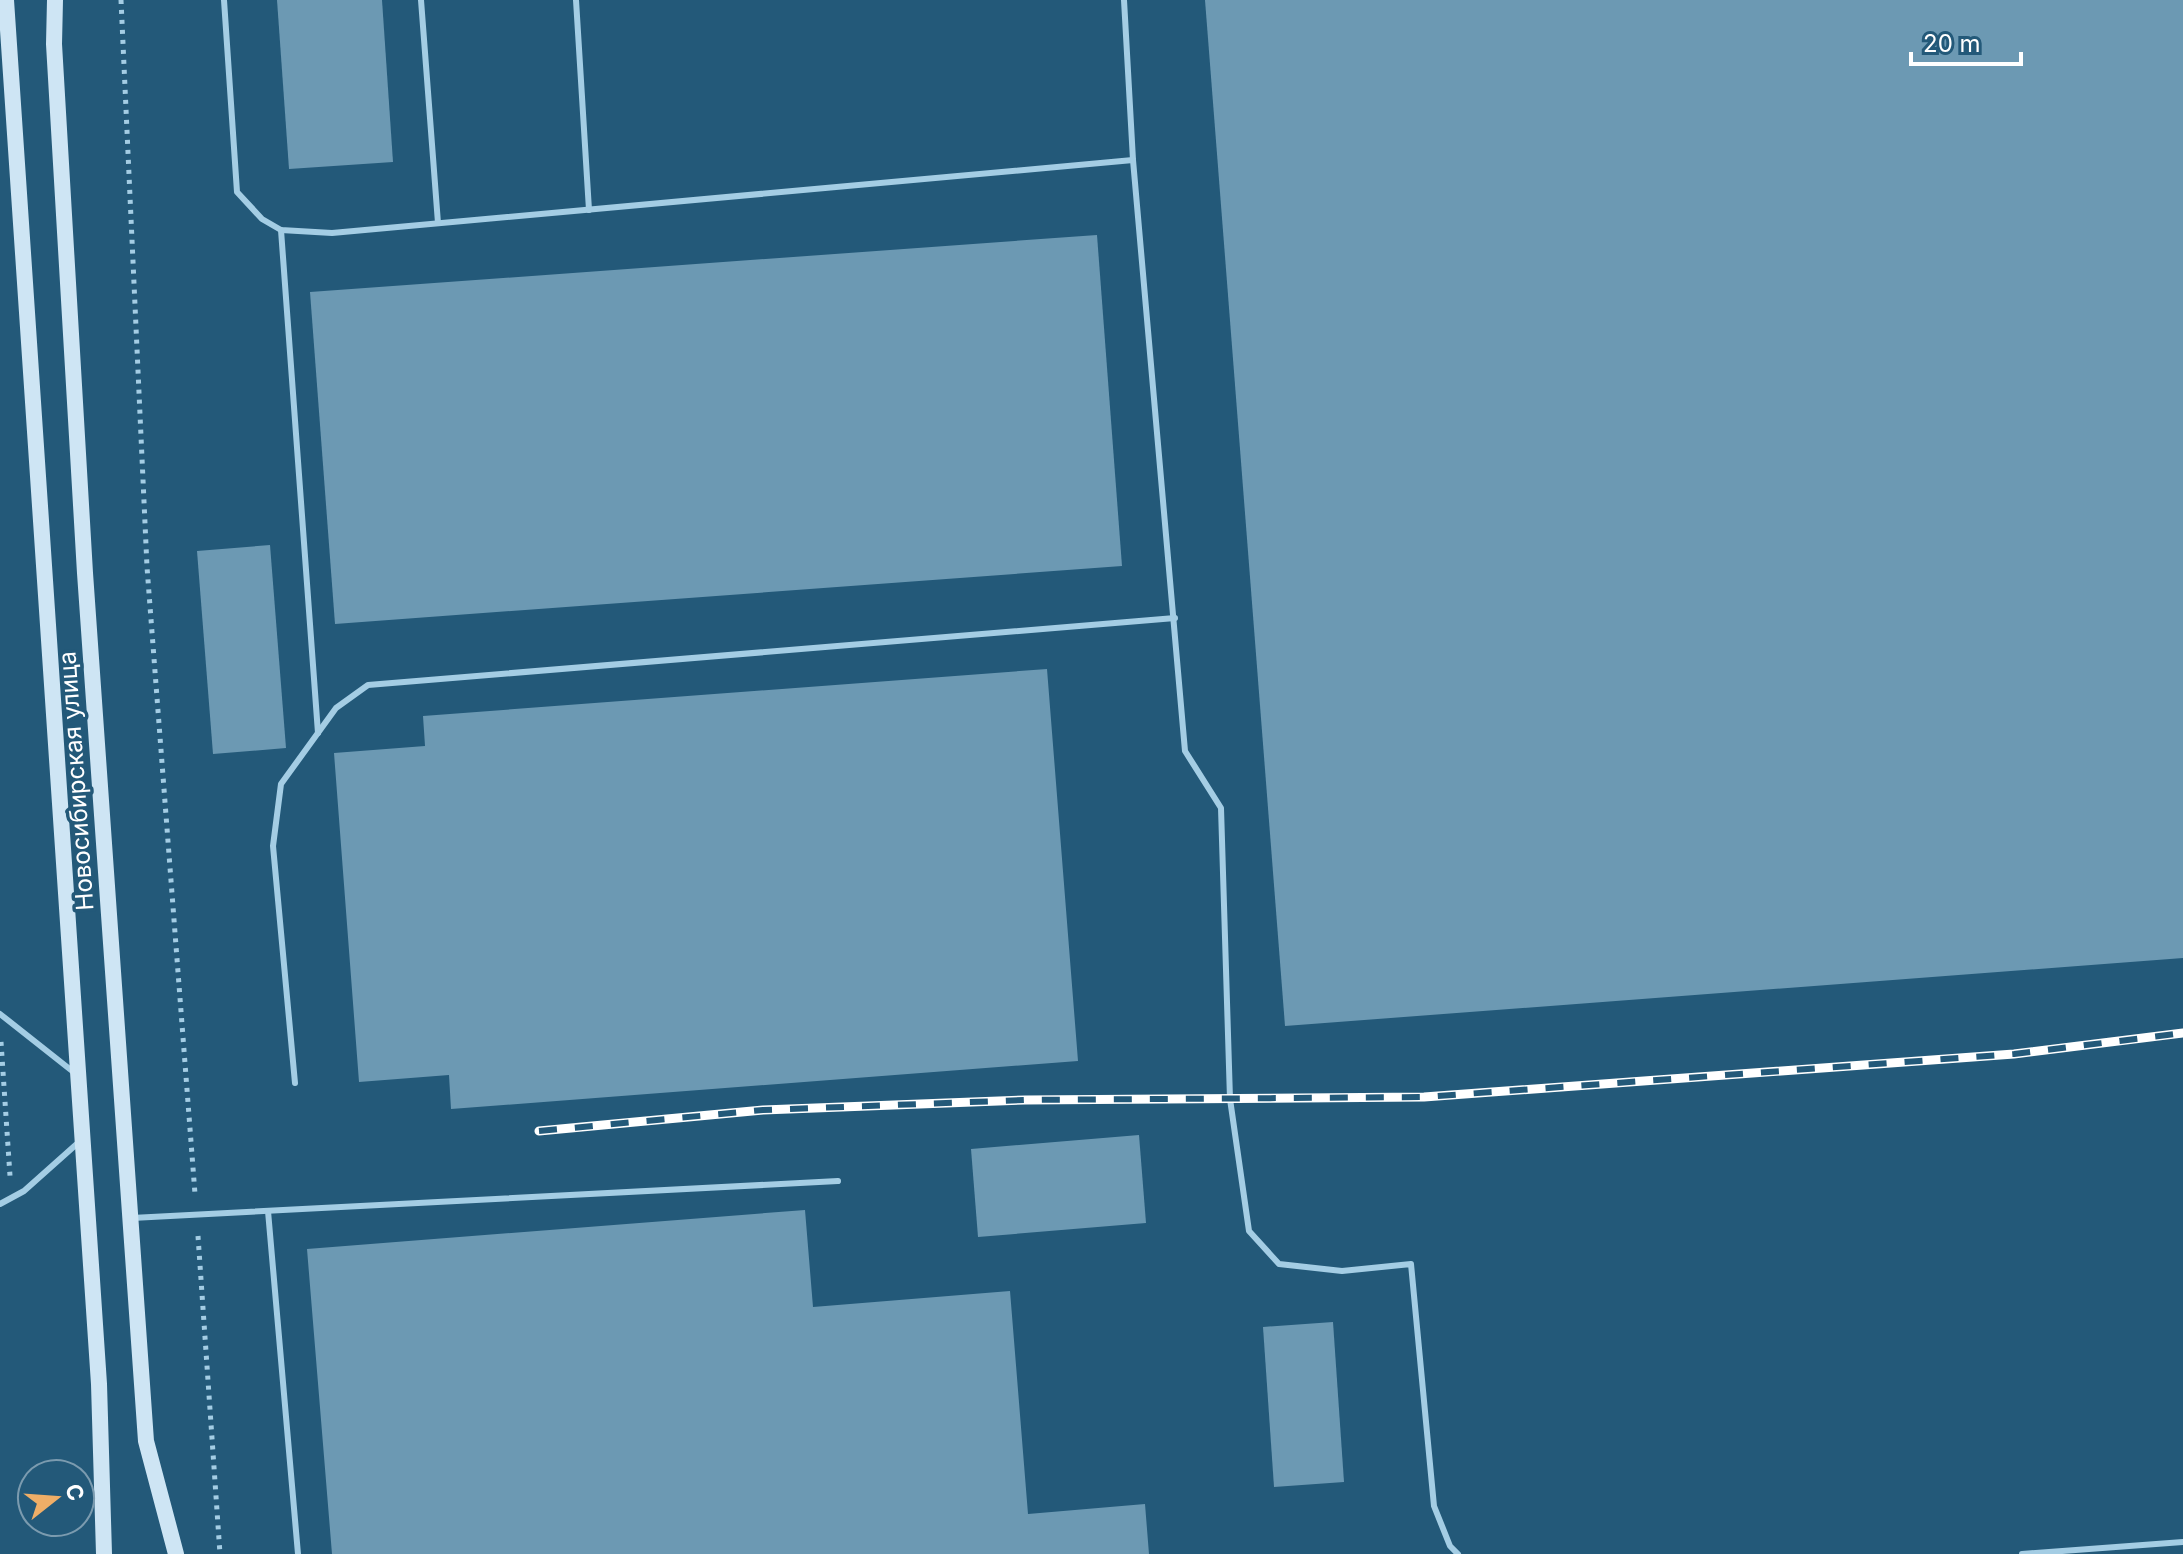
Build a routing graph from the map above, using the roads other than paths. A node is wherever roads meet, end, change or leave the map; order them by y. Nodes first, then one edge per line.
1 (6, 0) edge
2 (55, 0) edge
3 (224, 0) edge
4 (421, 0) edge
5 (576, 0) edge
6 (1124, 0) edge
7 (4, 60) edge
8 (1133, 160) junction
9 (589, 210) junction
10 (438, 223) junction
11 (281, 230) junction
12 (1175, 618) junction
13 (318, 733) junction
14 (0, 1014) edge
15 (79, 1076) junction
16 (295, 1083) dead end
17 (82, 1140) junction
18 (838, 1181) dead end
19 (0, 1204) edge
20 (268, 1211) junction
21 (132, 1218) junction
22 (2183, 1542) edge
23 (104, 1554) edge
24 (176, 1554) edge
25 (298, 1554) edge
26 (1458, 1554) edge
27 (2022, 1554) edge

1 - 7 main road, Новосибирская улица
2 - 21 main road, Новосибирская улица
3 - 11 lane
4 - 10 lane
5 - 9 lane
6 - 8 lane
7 - 15 main road, Новосибирская улица
8 - 9 lane
8 - 12 lane
9 - 10 lane
10 - 11 lane
11 - 13 lane
12 - 13 lane
12 - 26 lane
13 - 16 lane
14 - 15 lane
15 - 17 main road, Новосибирская улица
17 - 19 lane
17 - 23 main road, Новосибирская улица
18 - 20 lane
20 - 21 lane
20 - 25 lane
21 - 24 main road, Новосибирская улица
22 - 27 lane

